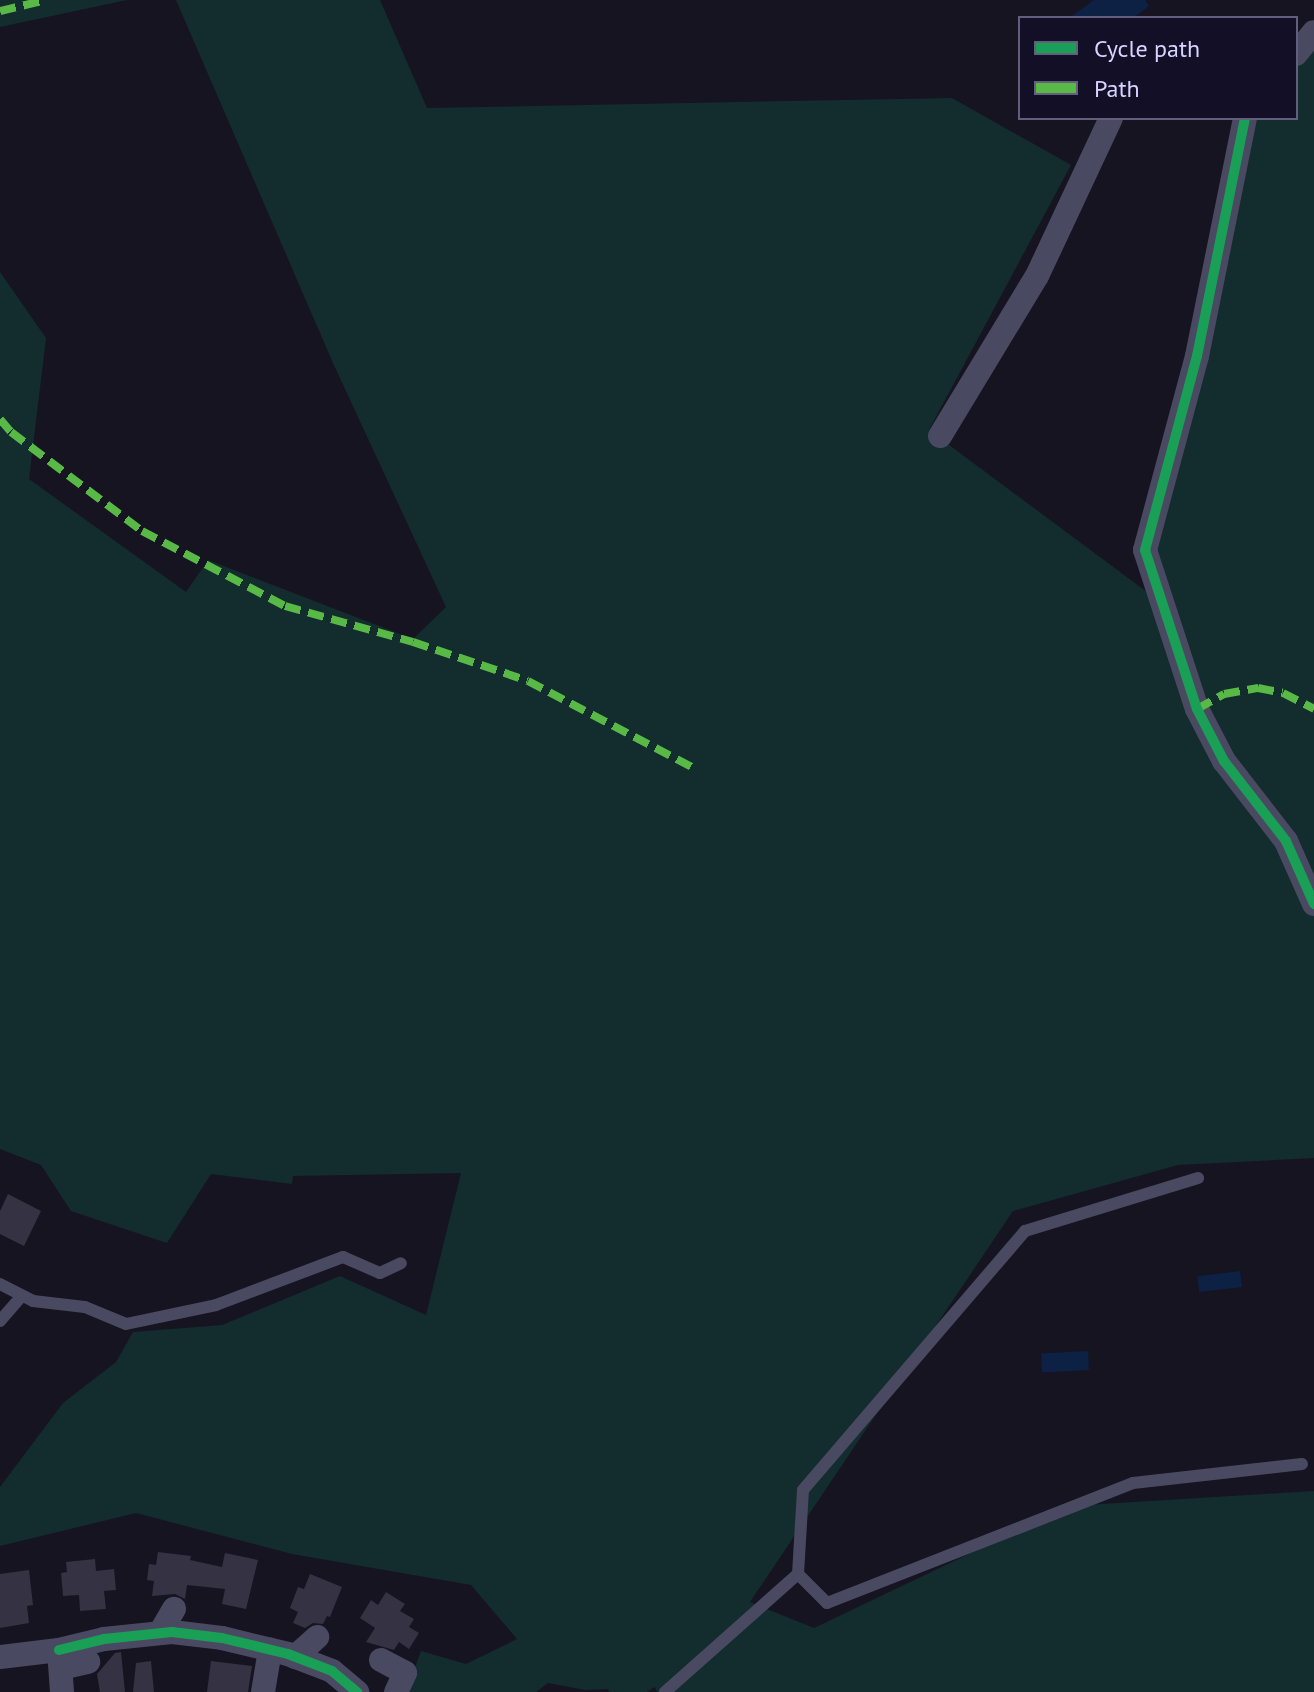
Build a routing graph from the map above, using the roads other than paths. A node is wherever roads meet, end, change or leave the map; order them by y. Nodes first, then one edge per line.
1 (1314, 32) edge
2 (1298, 52) edge
3 (1110, 120) edge
4 (1245, 120) edge
5 (940, 436) dead end
6 (1314, 904) edge
7 (1198, 1178) dead end
8 (401, 1263) dead end
9 (0, 1284) edge
10 (21, 1297) junction
11 (0, 1321) edge
12 (1302, 1464) dead end
13 (798, 1574) junction
14 (174, 1609) dead end
15 (160, 1633) junction
16 (317, 1637) dead end
17 (9, 1650) edge
18 (270, 1650) junction
19 (295, 1657) junction
20 (381, 1660) dead end
21 (88, 1662) dead end
22 (61, 1670) edge
23 (263, 1692) edge
24 (357, 1692) edge
25 (396, 1692) edge
26 (665, 1692) edge

1 - 2 street
3 - 5 street
4 - 6 street
7 - 13 lane
8 - 10 lane
9 - 10 lane
10 - 11 lane
12 - 13 lane
13 - 26 lane
14 - 15 street
15 - 18 street
15 - 22 street
16 - 19 street
17 - 22 street
18 - 19 street
18 - 23 street
19 - 24 street
20 - 25 street
21 - 22 street

